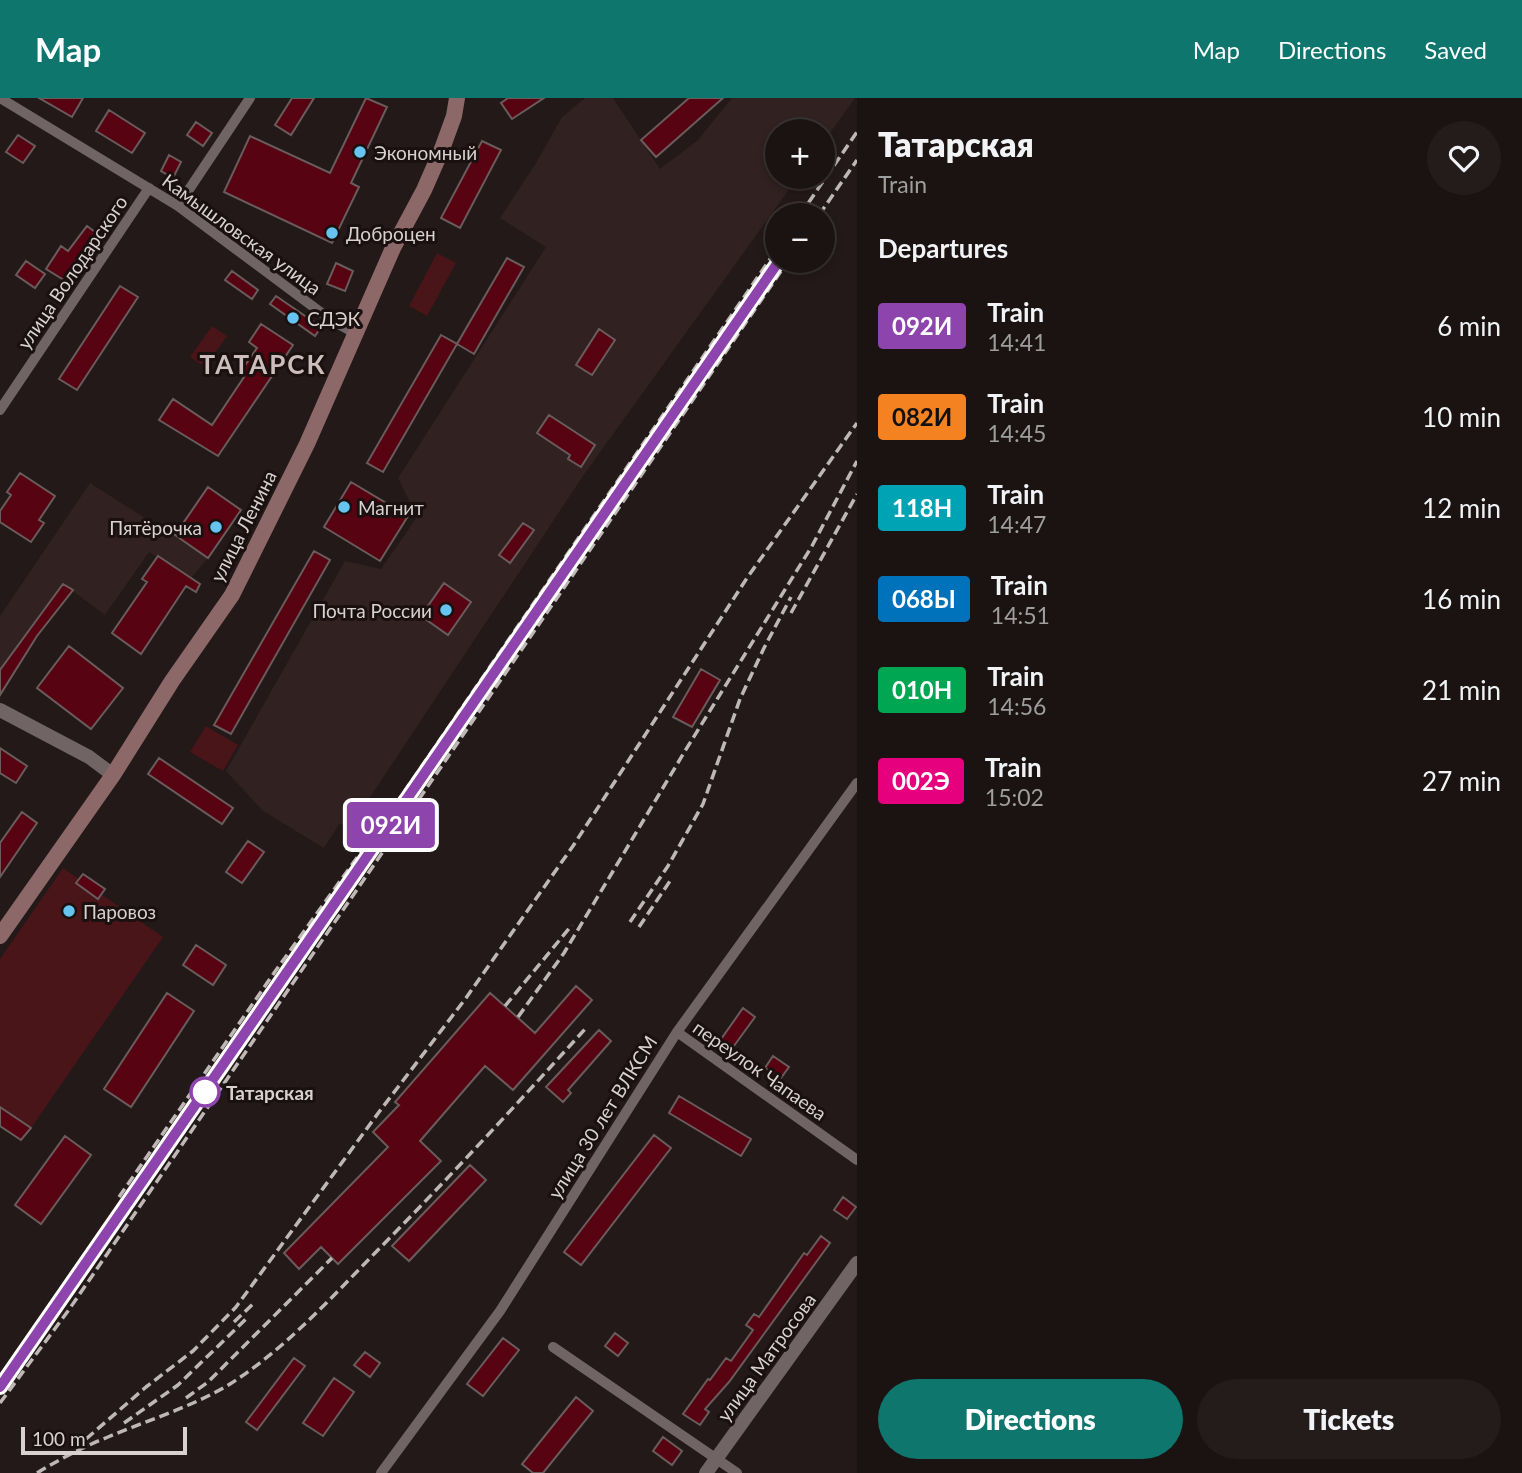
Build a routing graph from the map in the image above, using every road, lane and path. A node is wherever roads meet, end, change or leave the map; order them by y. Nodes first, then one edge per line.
1 (0, 98) edge
2 (250, 98) edge
3 (457, 98) edge
4 (465, 98) edge
5 (454, 116) junction
6 (149, 188) junction
7 (178, 206) junction
8 (356, 334) junction
9 (0, 410) edge
10 (0, 710) edge
11 (113, 775) junction
12 (857, 783) edge
13 (0, 936) edge
14 (677, 1032) junction
15 (857, 1160) edge
16 (857, 1263) edge
17 (553, 1347) dead end
18 (717, 1458) junction
19 (381, 1473) edge
20 (706, 1473) edge
21 (737, 1473) edge

1 - 6 street, Камышловская улица
2 - 7 street
3 - 5 main road, улица Ленина
4 - 5 main road
5 - 8 main road, улица Ленина
6 - 7 street, Камышловская улица
6 - 9 street, улица Володарского
7 - 8 street, Камышловская улица
8 - 11 main road, улица Ленина
10 - 11 street
11 - 13 main road, улица Ленина
12 - 14 street, улица 30 лет ВЛКСМ
14 - 15 street, переулок Чапаева
14 - 19 street, улица 30 лет ВЛКСМ
16 - 18 street, улица Матросова
17 - 18 street
18 - 20 street, улица Матросова
18 - 21 street

